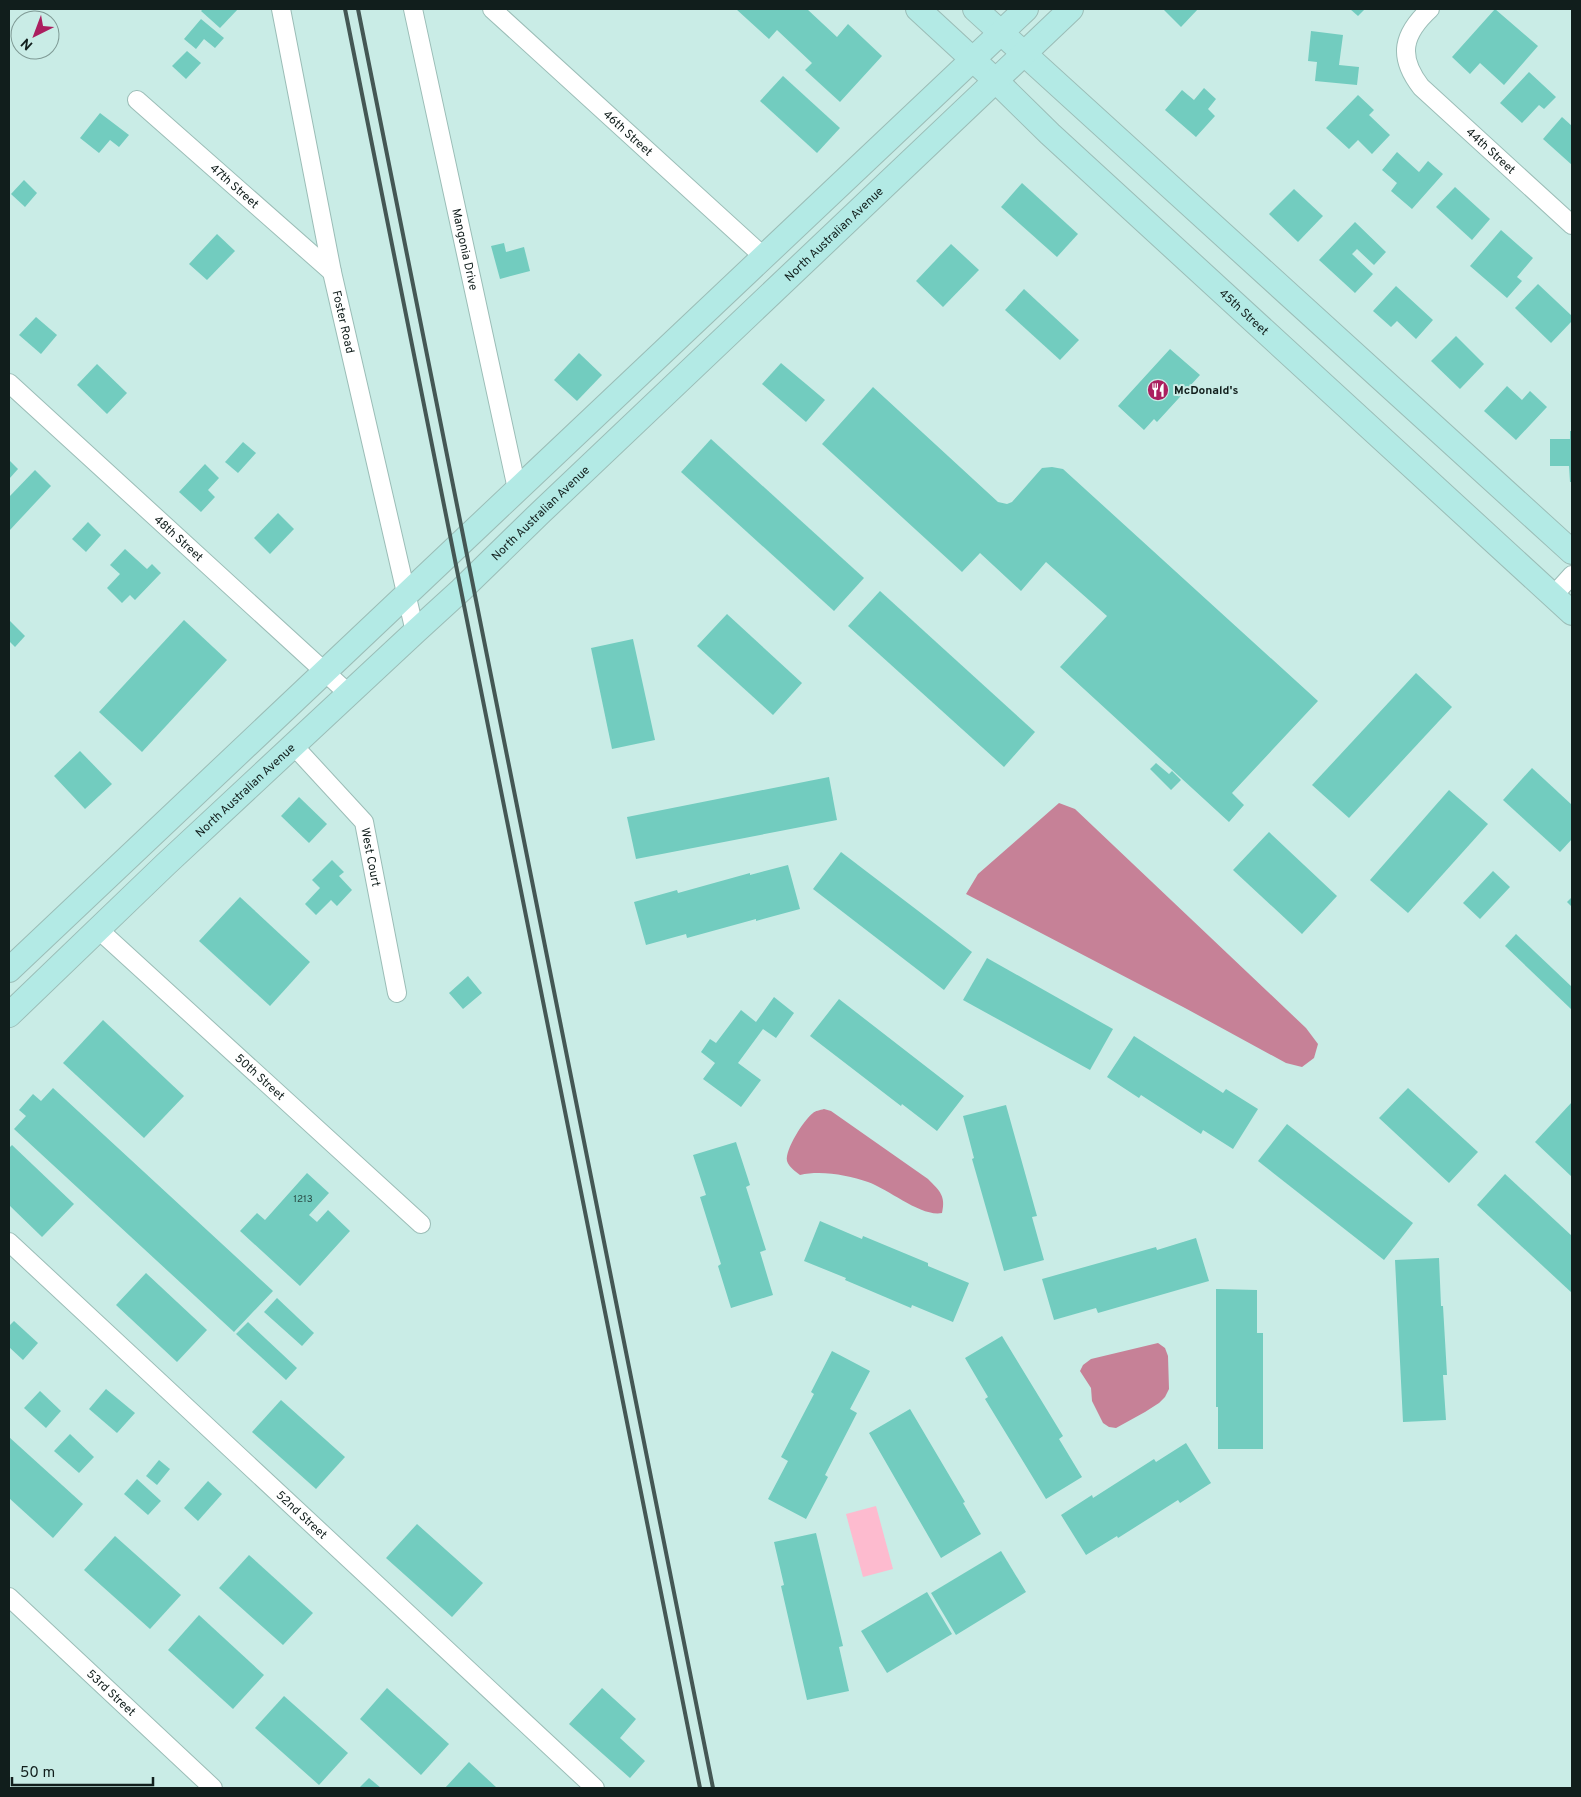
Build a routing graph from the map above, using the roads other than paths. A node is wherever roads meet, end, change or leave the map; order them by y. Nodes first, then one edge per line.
1 (281, 9) edge
2 (413, 9) edge
3 (492, 9) edge
4 (918, 9) edge
5 (975, 9) edge
6 (1026, 9) edge
7 (1071, 9) edge
8 (1430, 9) edge
9 (1001, 32) junction
10 (1024, 53) junction
11 (973, 59) junction
12 (996, 80) junction
13 (137, 100) dead end
14 (1572, 225) edge
15 (764, 257) junction
16 (332, 272) junction
17 (9, 383) edge
18 (517, 489) junction
19 (1572, 552) edge
20 (1572, 575) edge
21 (406, 595) junction
22 (1553, 596) junction
23 (1572, 613) edge
24 (415, 632) junction
25 (325, 671) junction
26 (349, 694) junction
27 (294, 746) junction
28 (143, 843) junction
29 (166, 864) junction
30 (99, 930) junction
31 (9, 970) edge
32 (397, 993) dead end
33 (9, 1015) edge
34 (421, 1224) dead end
35 (9, 1242) edge
36 (9, 1597) edge
37 (213, 1788) edge
38 (595, 1788) edge

1 - 16 street, Foster Road
2 - 18 street, Mangonia Drive
3 - 15 street, 46th Street
4 - 11 main road, 45th Street
5 - 9 main road
6 - 9 main road
7 - 10 main road, North Australian Avenue
8 - 14 street, 44th Street
9 - 10 main road
9 - 11 main road
10 - 12 main road, North Australian Avenue
10 - 19 main road
11 - 12 main road, 45th Street
11 - 15 main road
12 - 22 main road, 45th Street
12 - 24 main road, North Australian Avenue
13 - 16 street, 47th Street
15 - 18 main road
16 - 21 street, Foster Road
17 - 25 street, 48th Street
18 - 21 main road
20 - 22 street
21 - 24 street, Foster Road
21 - 25 main road
22 - 23 main road, 45th Street
24 - 26 main road, North Australian Avenue
25 - 26 street, 48th Street
25 - 28 main road
26 - 27 main road, North Australian Avenue
27 - 29 main road, North Australian Avenue
27 - 32 street, West Court
28 - 29 main road
28 - 31 main road
29 - 30 main road, North Australian Avenue
30 - 33 main road, North Australian Avenue
30 - 34 street, 50th Street
35 - 38 street, 52nd Street
36 - 37 street, 53rd Street

